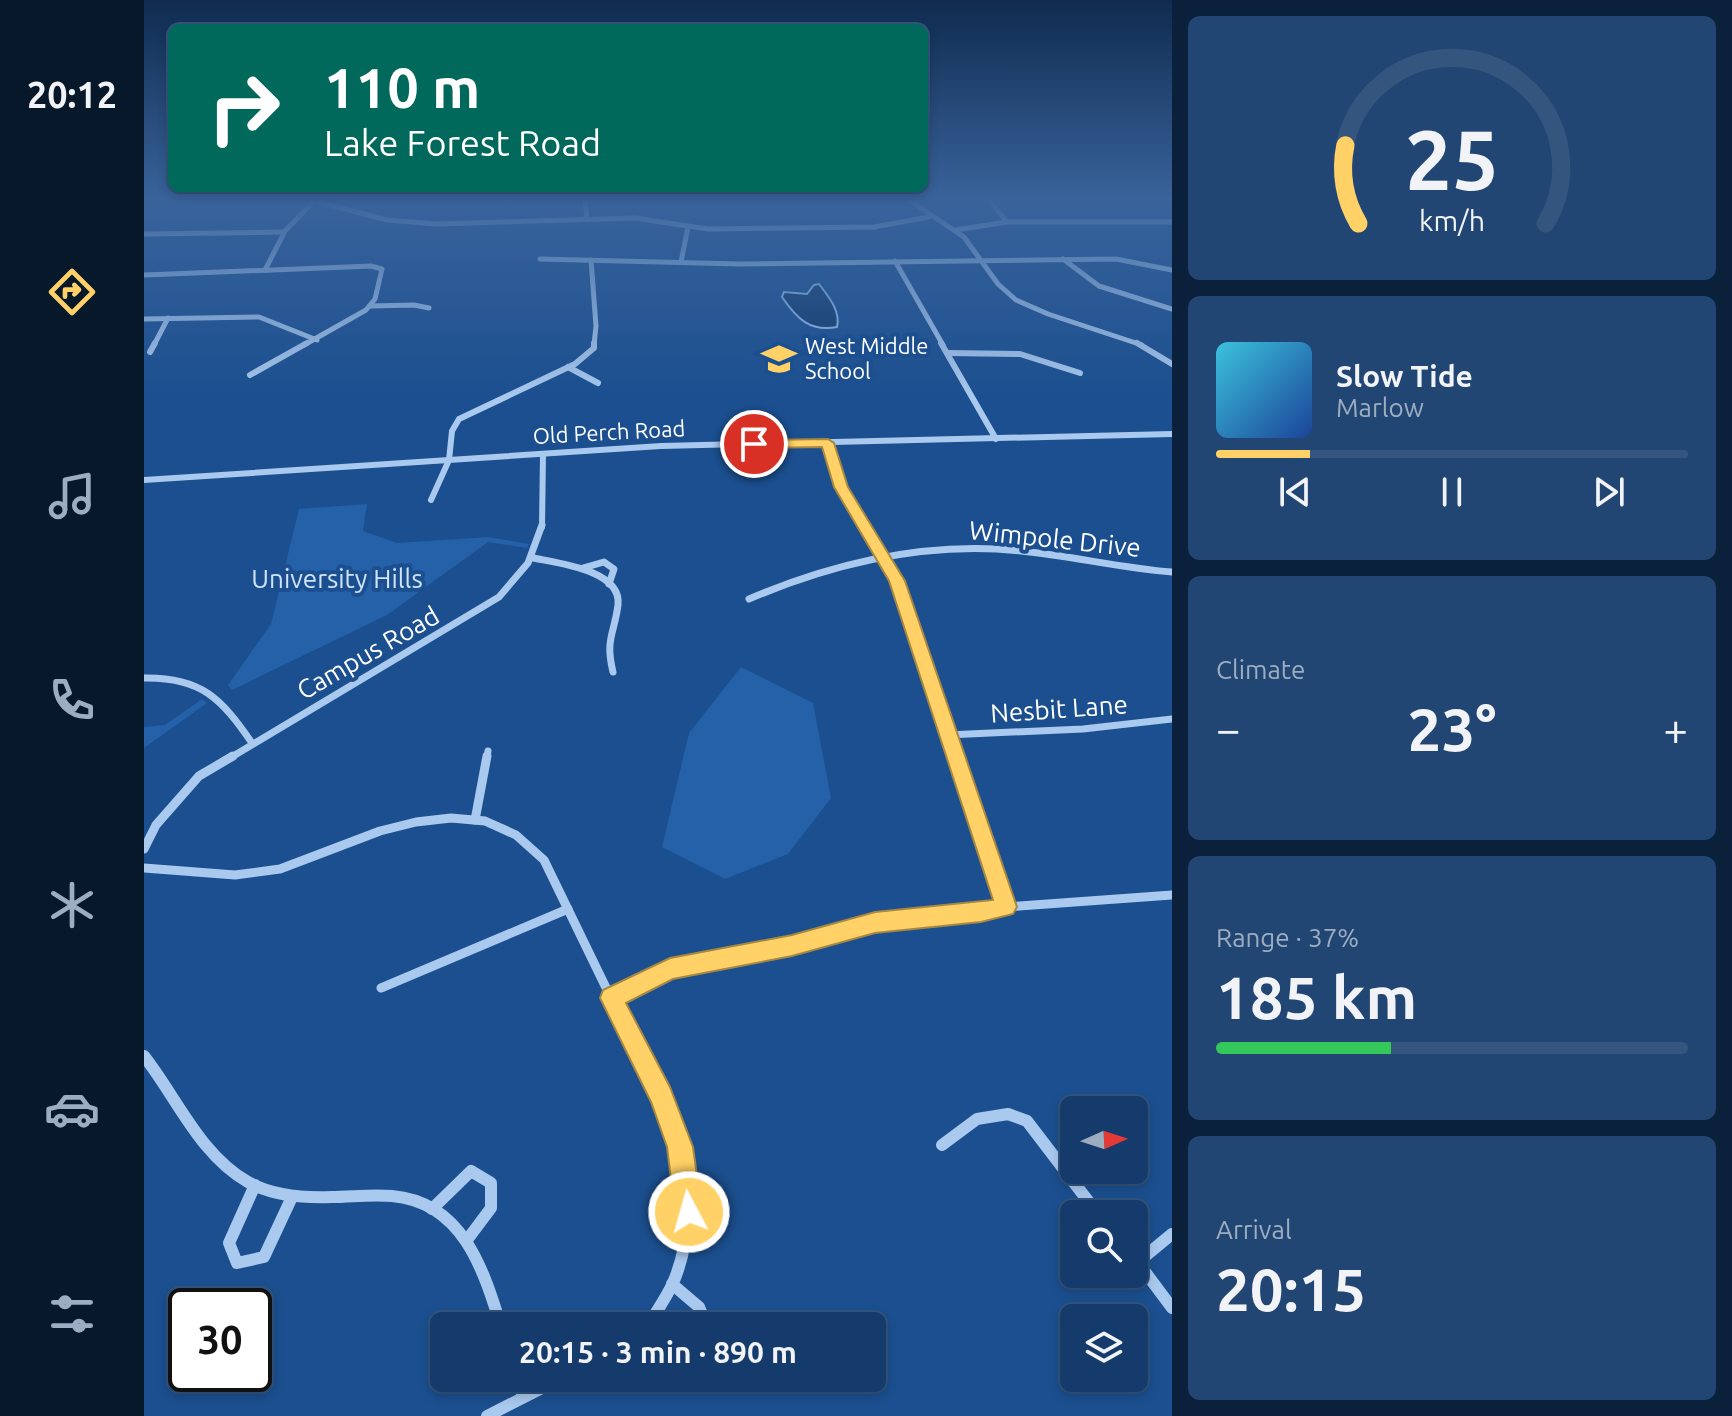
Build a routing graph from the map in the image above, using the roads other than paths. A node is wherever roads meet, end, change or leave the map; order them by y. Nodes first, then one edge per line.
1 (267, 266) edge
2 (591, 266) edge
3 (898, 266) edge
4 (983, 266) edge
5 (1070, 266) edge
6 (265, 270) junction
7 (144, 275) edge
8 (370, 306) junction
9 (429, 308) dead end
10 (1172, 309) edge
11 (168, 318) junction
12 (144, 319) edge
13 (317, 340) junction
14 (150, 352) dead end
15 (948, 353) junction
16 (1172, 364) edge
17 (568, 367) junction
18 (1080, 373) dead end
19 (250, 375) dead end
20 (598, 383) dead end
21 (1172, 434) edge
22 (996, 439) junction
23 (828, 443) junction
24 (543, 454) junction
25 (449, 460) junction
26 (144, 480) edge
27 (431, 500) dead end
28 (882, 555) junction
29 (533, 558) junction
30 (581, 569) junction
31 (1172, 572) edge
32 (609, 584) junction
33 (749, 599) dead end
34 (613, 672) dead end
35 (144, 678) edge
36 (1172, 719) edge
37 (947, 735) junction
38 (252, 743) junction
39 (488, 751) dead end
40 (475, 820) junction
41 (144, 849) edge
42 (144, 868) edge
43 (1172, 895) edge
44 (1006, 907) junction
45 (568, 909) junction
46 (381, 988) dead end
47 (611, 998) junction
48 (144, 1056) edge
49 (942, 1145) dead end
50 (255, 1185) junction
51 (292, 1197) junction
52 (1087, 1200) edge
53 (432, 1209) junction
54 (1172, 1234) edge
55 (467, 1240) junction
56 (1148, 1251) edge
57 (1148, 1276) edge
58 (672, 1284) junction
59 (1172, 1308) edge
60 (496, 1312) edge
61 (657, 1312) edge
62 (703, 1312) edge
63 (522, 1392) edge
64 (532, 1392) edge
65 (523, 1396) junction
66 (487, 1416) edge

1 - 6 street
2 - 17 street
3 - 15 street
4 - 16 street
5 - 10 street
6 - 7 street
6 - 8 street
8 - 9 street
8 - 13 street
11 - 12 street
11 - 13 street
11 - 14 street
13 - 19 street
15 - 18 street
15 - 22 street
17 - 20 street
17 - 25 street
21 - 22 street, Old Perch Road
22 - 23 street, Old Perch Road
23 - 24 street, Old Perch Road
23 - 28 street
24 - 25 street, Old Perch Road
24 - 29 street, Campus Road
25 - 26 street, Old Perch Road
25 - 27 street
28 - 31 street, Wimpole Drive
28 - 33 street, Wimpole Drive
28 - 37 street
29 - 30 street
29 - 38 street, Campus Road
30 - 32 street
30 - 32 street
32 - 34 street
35 - 38 street
36 - 37 street, Nesbit Lane
37 - 44 street
38 - 41 street, Campus Road
39 - 40 street
40 - 42 street
40 - 45 street
43 - 44 street
44 - 47 street
45 - 46 street
45 - 47 street
47 - 58 street
48 - 50 street
49 - 52 street
50 - 51 street
50 - 51 street
51 - 53 street
53 - 55 street
53 - 55 street
54 - 56 street
55 - 60 street
57 - 59 street
58 - 61 street
58 - 62 street
63 - 65 street
64 - 65 street
65 - 66 street

